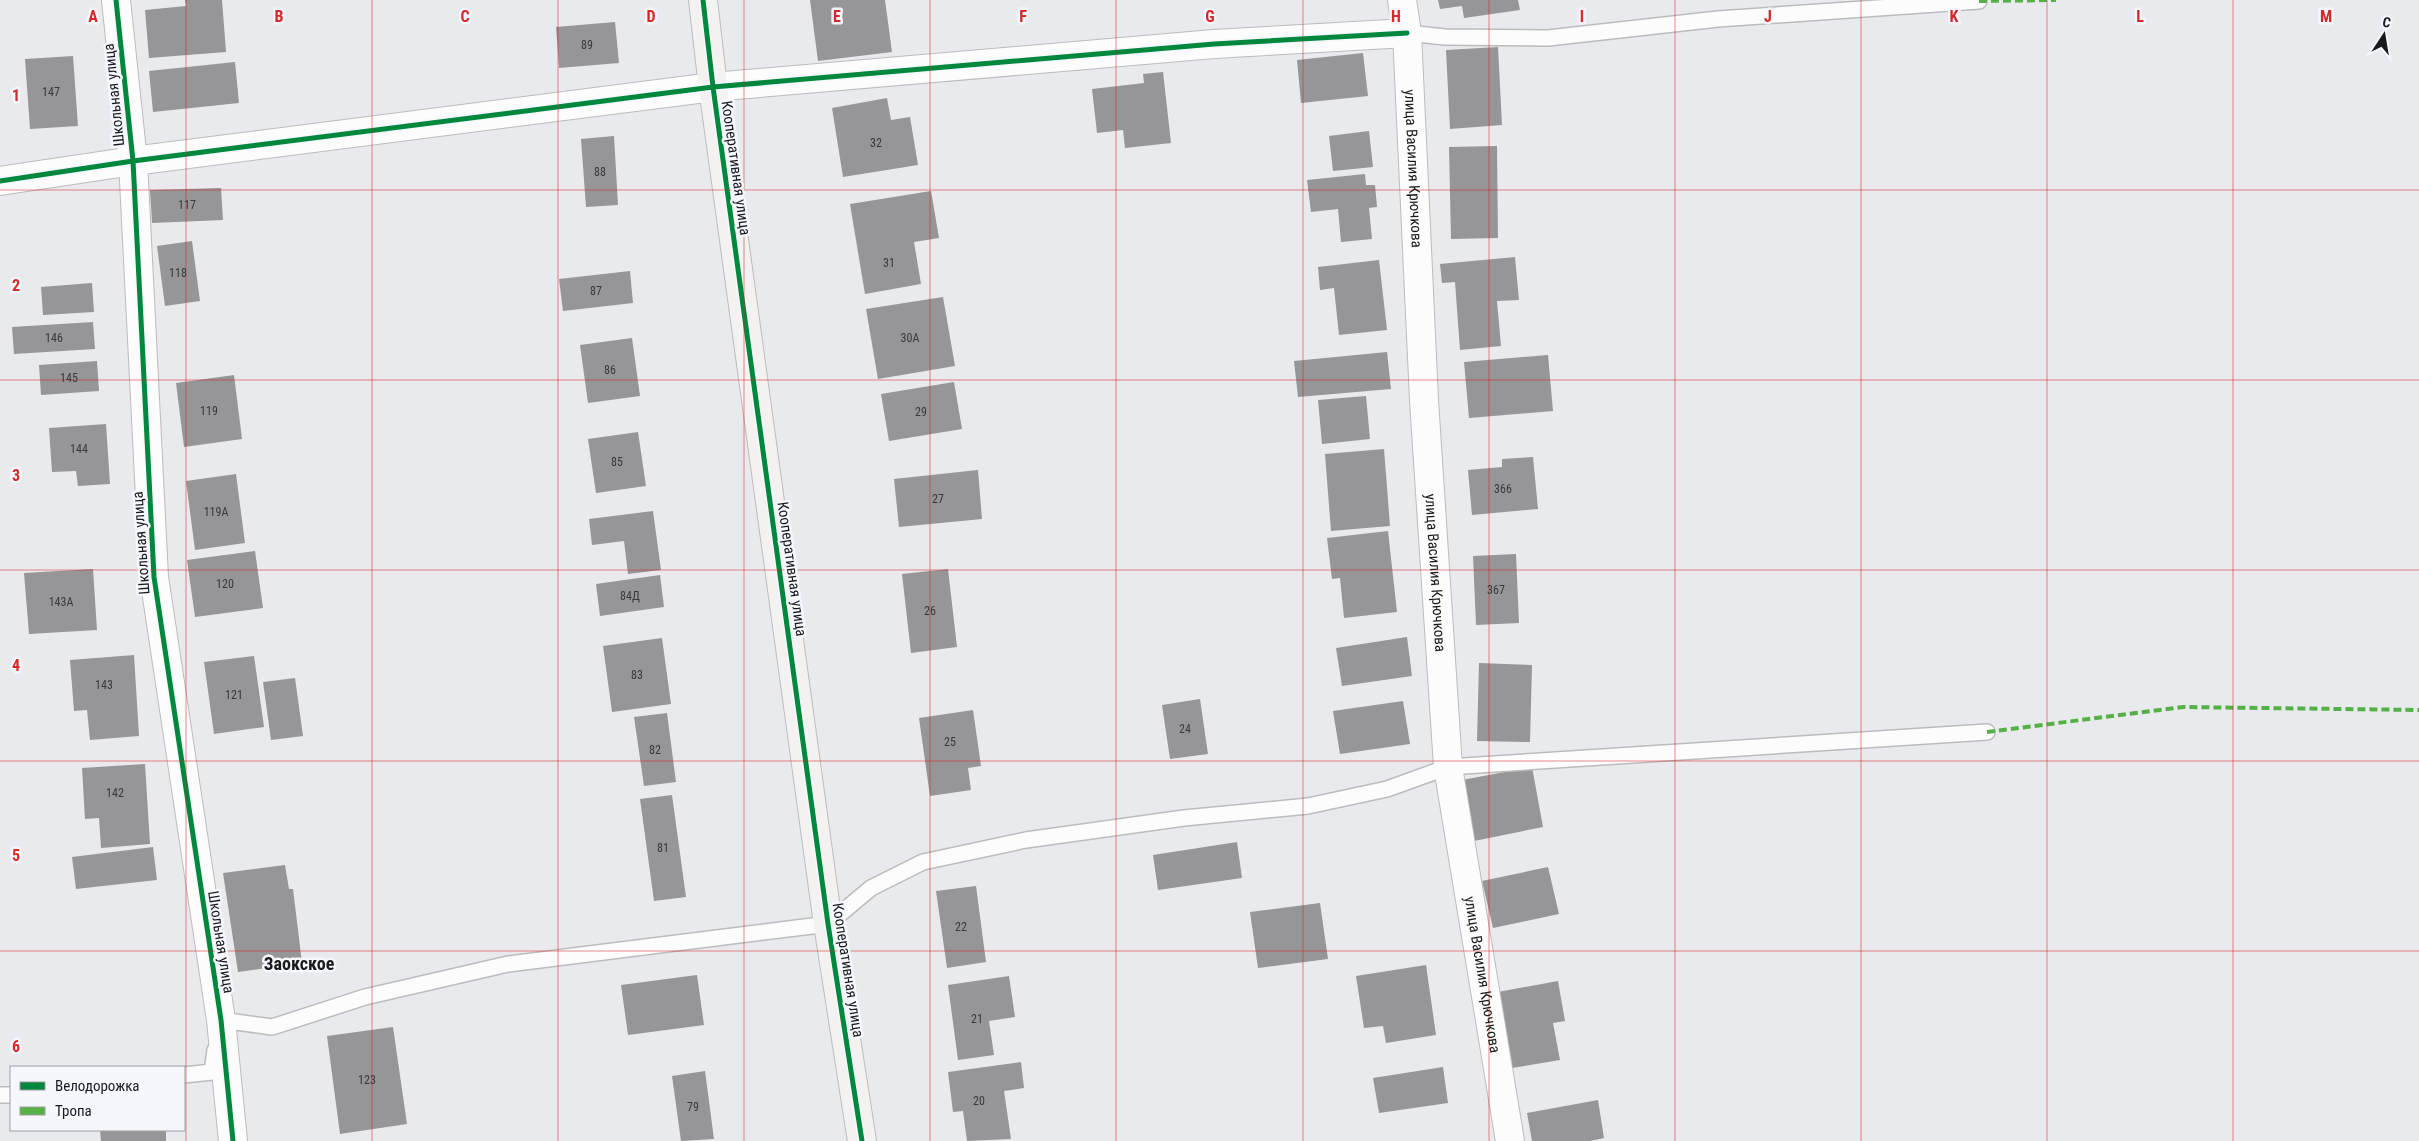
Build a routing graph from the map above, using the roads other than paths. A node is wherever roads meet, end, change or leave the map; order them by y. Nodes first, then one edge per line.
1 (116, 0) edge
2 (703, 0) edge
3 (1402, 0) edge
4 (1979, 1) dead end
5 (1407, 33) junction
6 (713, 87) junction
7 (133, 161) junction
8 (0, 181) edge
9 (1988, 732) dead end
10 (1448, 767) junction
11 (828, 924) junction
12 (220, 1020) junction
13 (185, 1076) edge
14 (233, 1141) edge
15 (862, 1141) edge
16 (1510, 1141) edge

1 - 7 street, Школьная улица
2 - 6 street, Кооперативная улица
3 - 5 street, улица Василия Крючкова
4 - 5 lane
5 - 6 street
5 - 10 street, улица Василия Крючкова
6 - 7 street
6 - 11 street, Кооперативная улица
7 - 8 street
7 - 12 street, Школьная улица
9 - 10 lane
10 - 11 lane
10 - 16 street, улица Василия Крючкова
11 - 12 lane
11 - 15 street, Кооперативная улица
12 - 13 lane
12 - 14 street, Школьная улица

